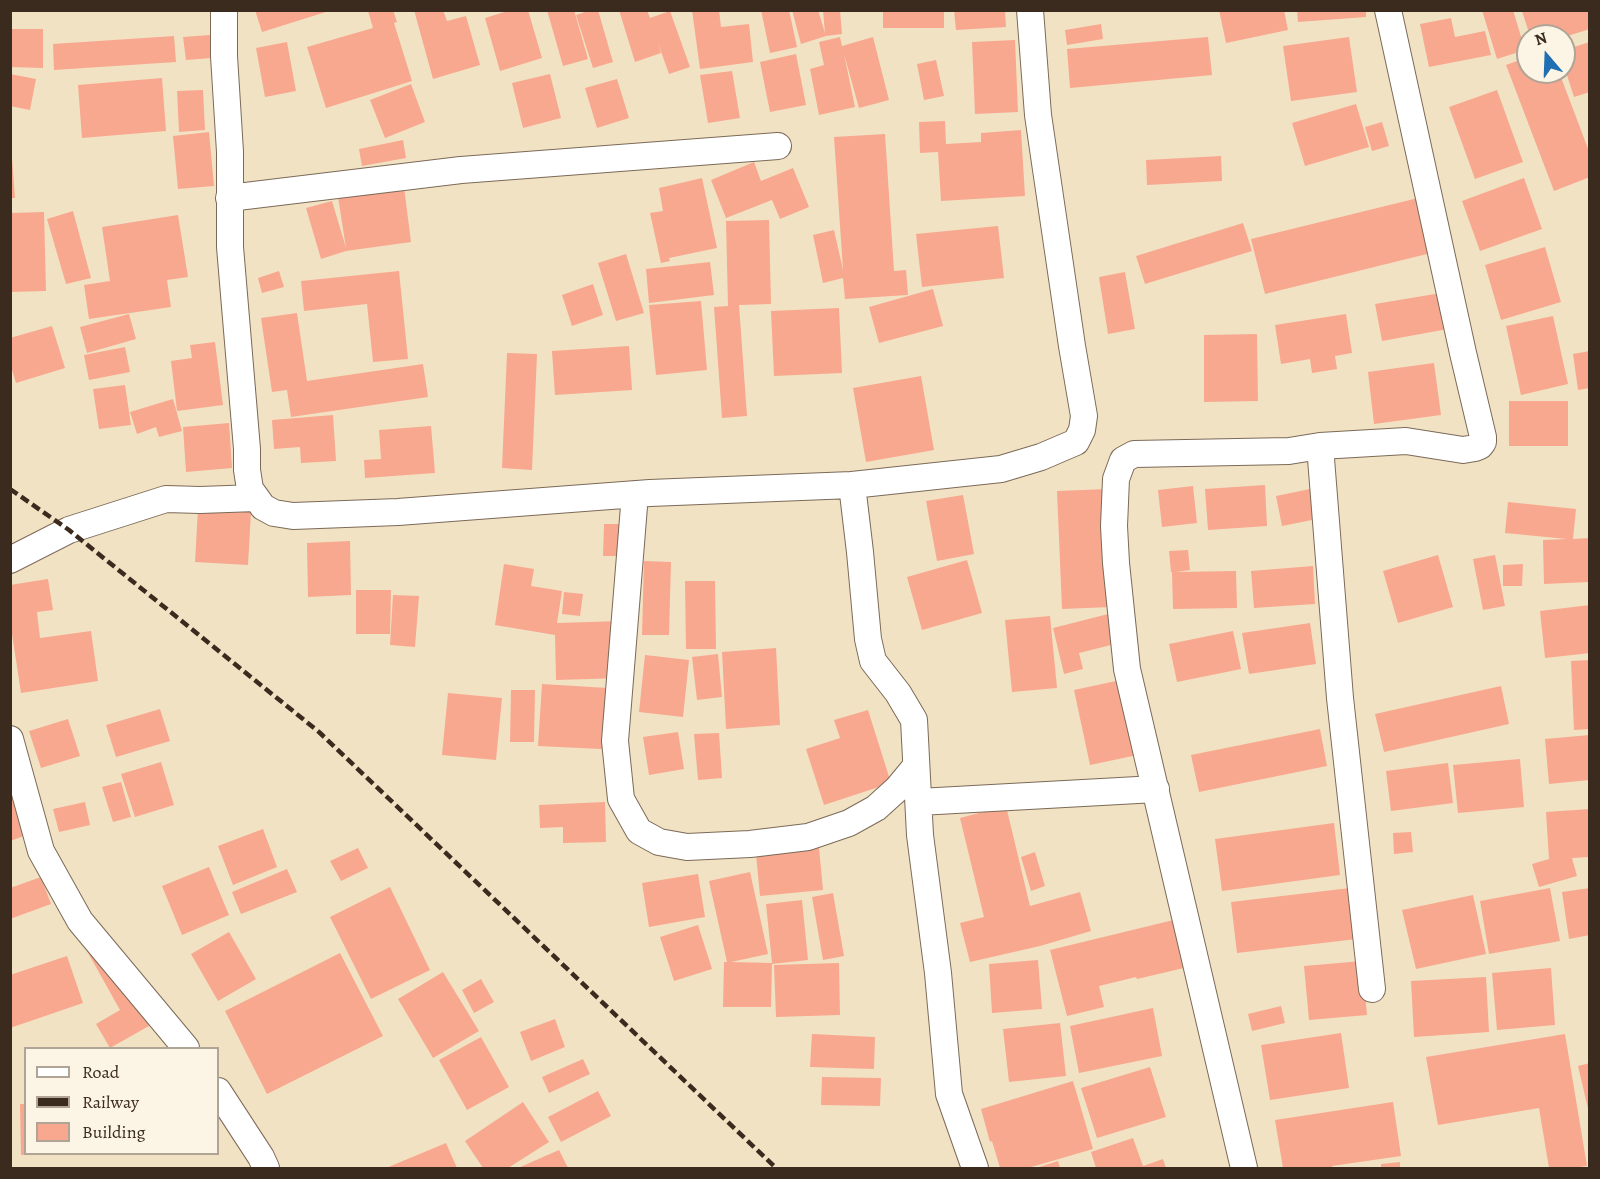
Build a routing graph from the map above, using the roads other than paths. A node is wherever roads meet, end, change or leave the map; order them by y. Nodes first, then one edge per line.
1 (224, 10) edge
2 (1030, 10) edge
3 (1388, 10) edge
4 (778, 146) dead end
5 (229, 198) junction
6 (1320, 446) junction
7 (852, 484) junction
8 (635, 494) junction
9 (256, 498) junction
10 (10, 560) edge
11 (10, 739) edge
12 (1156, 789) junction
13 (911, 795) junction
14 (1372, 989) dead end
15 (185, 1047) edge
16 (219, 1093) edge
17 (266, 1168) edge
18 (975, 1168) edge
19 (1244, 1168) edge

1 - 5 street
2 - 7 street
3 - 6 street
4 - 5 street
5 - 9 street
6 - 12 street
6 - 14 street
7 - 8 street
7 - 13 street
8 - 9 street
8 - 13 street
9 - 10 street
11 - 15 street
12 - 13 street
12 - 19 street
13 - 18 street
16 - 17 street

